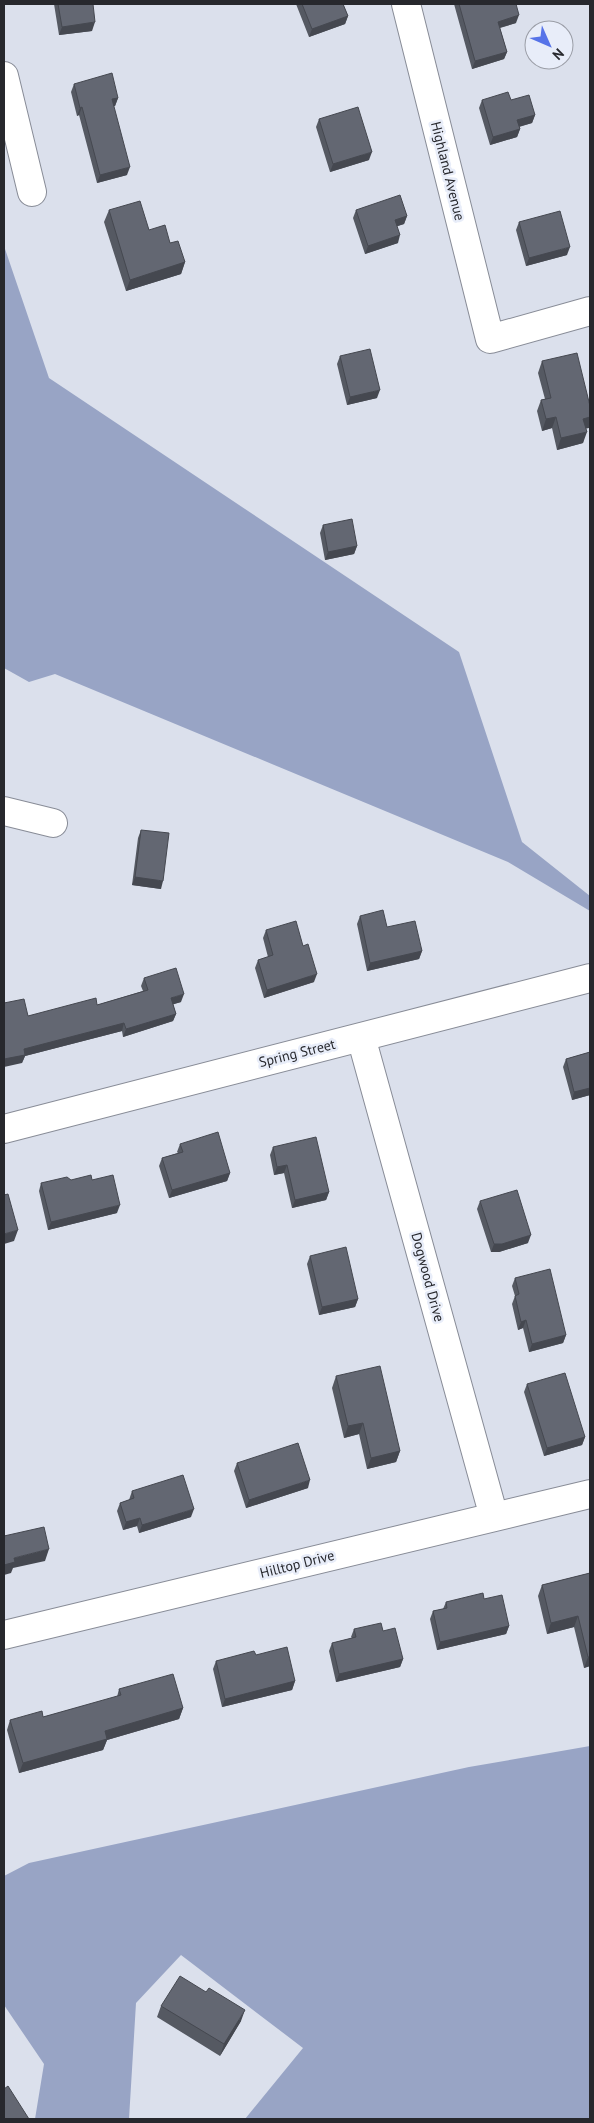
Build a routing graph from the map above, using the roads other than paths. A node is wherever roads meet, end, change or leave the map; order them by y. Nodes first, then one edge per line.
1 (406, 4) edge
2 (4, 76) edge
3 (32, 192) dead end
4 (590, 311) edge
5 (4, 811) edge
6 (52, 823) dead end
7 (590, 978) edge
8 (361, 1037) junction
9 (4, 1129) edge
10 (590, 1494) edge
11 (494, 1517) junction
12 (4, 1635) edge

1 - 4 street, Highland Avenue
2 - 3 street
5 - 6 street
7 - 8 street, Spring Street
8 - 9 street, Spring Street
8 - 11 street, Dogwood Drive
10 - 11 street, Hilltop Drive
11 - 12 street, Hilltop Drive

